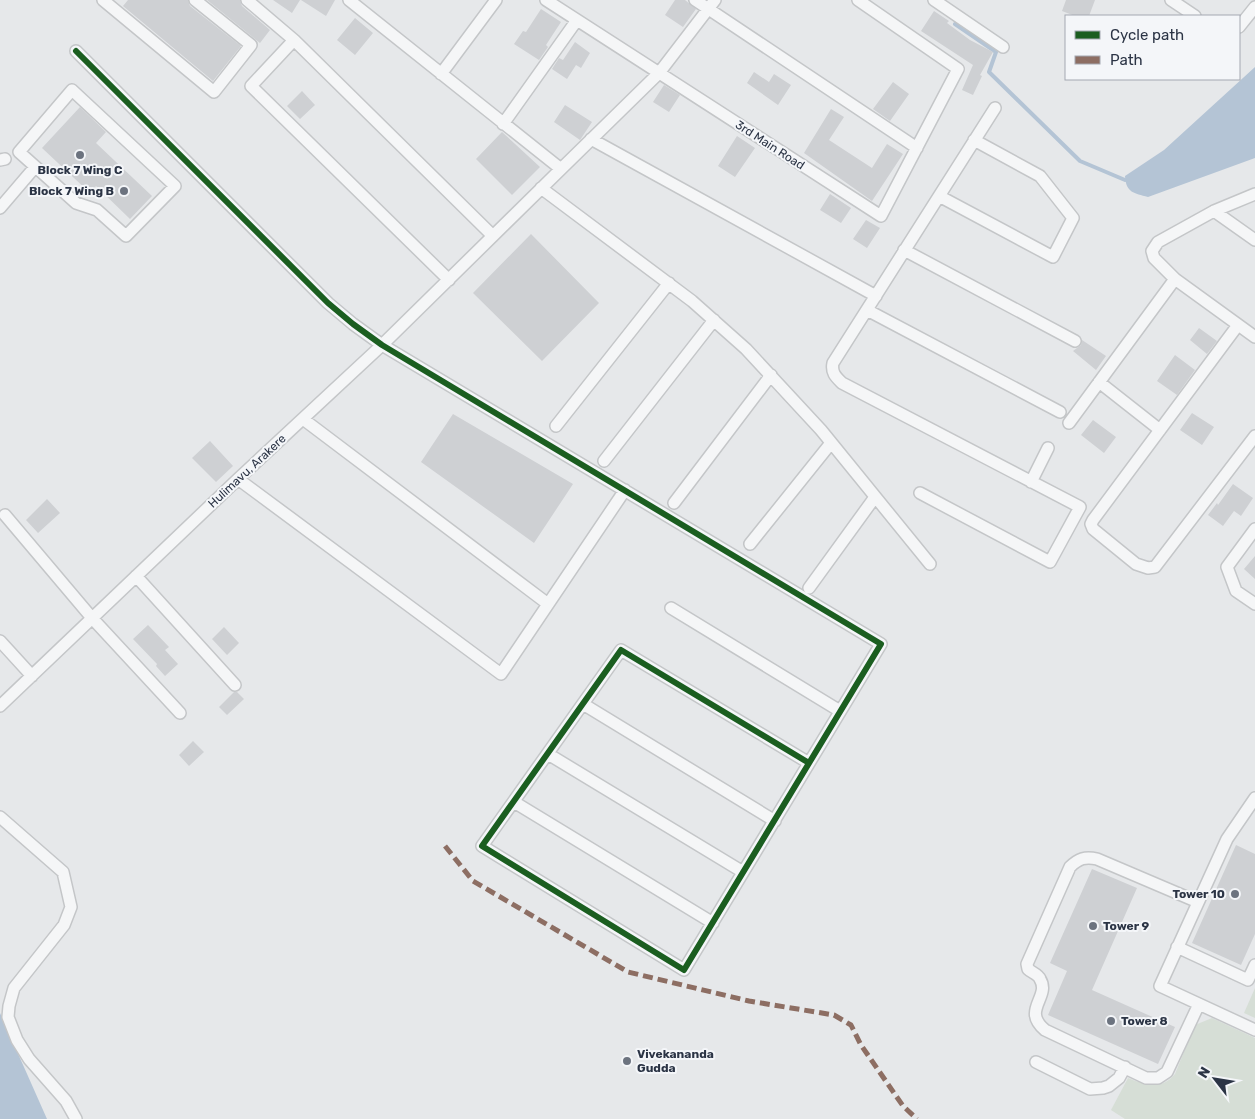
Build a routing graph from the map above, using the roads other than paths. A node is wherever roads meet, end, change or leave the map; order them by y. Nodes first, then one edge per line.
1 (103, 0) edge
2 (195, 0) edge
3 (247, 0) edge
4 (349, 0) edge
5 (496, 0) edge
6 (546, 0) edge
7 (694, 0) edge
8 (715, 0) edge
9 (858, 0) edge
10 (934, 0) edge
11 (1171, 0) edge
12 (1255, 7) edge
13 (707, 10) junction
14 (1194, 15) edge
15 (577, 20) junction
16 (1240, 26) edge
17 (294, 40) junction
18 (1003, 47) dead end
19 (76, 51) dead end
20 (658, 73) junction
21 (441, 74) junction
22 (994, 108) dead end
23 (503, 124) junction
24 (591, 139) junction
25 (974, 140) junction
26 (916, 148) junction
27 (35, 167) junction
28 (561, 169) junction
29 (541, 188) junction
30 (1255, 194) edge
31 (939, 196) junction
32 (0, 208) edge
33 (1214, 211) junction
34 (493, 236) junction
35 (1255, 240) edge
36 (904, 250) junction
37 (1175, 279) junction
38 (449, 280) junction
39 (669, 283) junction
40 (876, 296) junction
41 (867, 310) junction
42 (714, 320) junction
43 (1238, 325) junction
44 (1255, 337) edge
45 (1075, 341) dead end
46 (382, 344) junction
47 (771, 374) junction
48 (1099, 382) junction
49 (1060, 412) dead end
50 (303, 419) junction
51 (1068, 423) dead end
52 (556, 426) dead end
53 (1160, 430) junction
54 (1255, 436) edge
55 (831, 443) junction
56 (1048, 448) dead end
57 (604, 461) dead end
58 (238, 479) junction
59 (1031, 482) junction
60 (625, 490) junction
61 (920, 493) dead end
62 (875, 497) junction
63 (674, 503) dead end
64 (6, 515) dead end
65 (1255, 530) edge
66 (750, 544) dead end
67 (930, 564) dead end
68 (136, 576) junction
69 (809, 588) dead end
70 (548, 604) junction
71 (1255, 604) edge
72 (671, 608) dead end
73 (92, 618) junction
74 (0, 641) edge
75 (32, 676) junction
76 (235, 685) dead end
77 (583, 704) junction
78 (0, 706) edge
79 (840, 711) junction
80 (180, 713) dead end
81 (548, 754) junction
82 (810, 763) junction
83 (1255, 798) edge
84 (514, 802) junction
85 (0, 816) edge
86 (775, 820) junction
87 (743, 872) junction
88 (1198, 902) junction
89 (713, 923) junction
90 (1178, 947) junction
91 (1255, 965) edge
92 (1199, 1004) junction
93 (1255, 1030) edge
94 (1036, 1062) dead end
95 (1125, 1067) junction
96 (76, 1119) edge

1 - 2 street
3 - 17 street
4 - 21 street
5 - 21 street
6 - 15 street, 3rd Main Road
7 - 13 street
8 - 13 street, Hulimavu, Arakere
9 - 26 street
10 - 18 street
11 - 14 street
12 - 16 street
13 - 20 street, Hulimavu, Arakere
13 - 26 street
15 - 20 street, 3rd Main Road
15 - 23 street
17 - 34 street
17 - 38 street
19 - 46 street
20 - 24 street, Hulimavu, Arakere
20 - 26 street, 3rd Main Road
21 - 23 street
22 - 25 street
23 - 28 street
24 - 28 street, Hulimavu, Arakere
24 - 40 street
25 - 31 street
25 - 31 street
27 - 27 street
27 - 32 street
28 - 29 street, Hulimavu, Arakere
29 - 34 street, Hulimavu, Arakere
29 - 39 street
30 - 33 street
31 - 36 street
33 - 35 street
33 - 37 street
34 - 38 street, Hulimavu, Arakere
36 - 40 street
36 - 45 street
37 - 43 street
37 - 48 street
38 - 46 street, Hulimavu, Arakere
39 - 42 street
39 - 52 street
40 - 41 street
41 - 49 street
41 - 59 street
42 - 47 street
42 - 57 street
43 - 44 street
43 - 53 street
46 - 50 street, Hulimavu, Arakere
46 - 60 street
47 - 55 street
47 - 63 street
48 - 51 street
48 - 53 street
50 - 58 street, Hulimavu, Arakere
50 - 70 street
53 - 54 street
55 - 62 street
55 - 66 street
56 - 59 street
58 - 68 street, Hulimavu, Arakere
58 - 70 street
59 - 61 street
60 - 70 street
60 - 79 street
62 - 67 street
62 - 69 street
64 - 73 street
65 - 71 street
68 - 73 street, Hulimavu, Arakere
68 - 76 street
72 - 79 street
73 - 75 street, Hulimavu, Arakere
73 - 80 street
74 - 75 street
75 - 78 street, Hulimavu, Arakere
77 - 81 street
77 - 82 street
77 - 86 street
79 - 82 street
81 - 84 street
81 - 87 street
82 - 86 street
83 - 88 street
84 - 89 street
84 - 89 street
85 - 96 street
86 - 87 street
87 - 89 street
88 - 90 street
88 - 95 street
90 - 91 street
90 - 92 street
92 - 93 street
92 - 95 street
94 - 95 street

